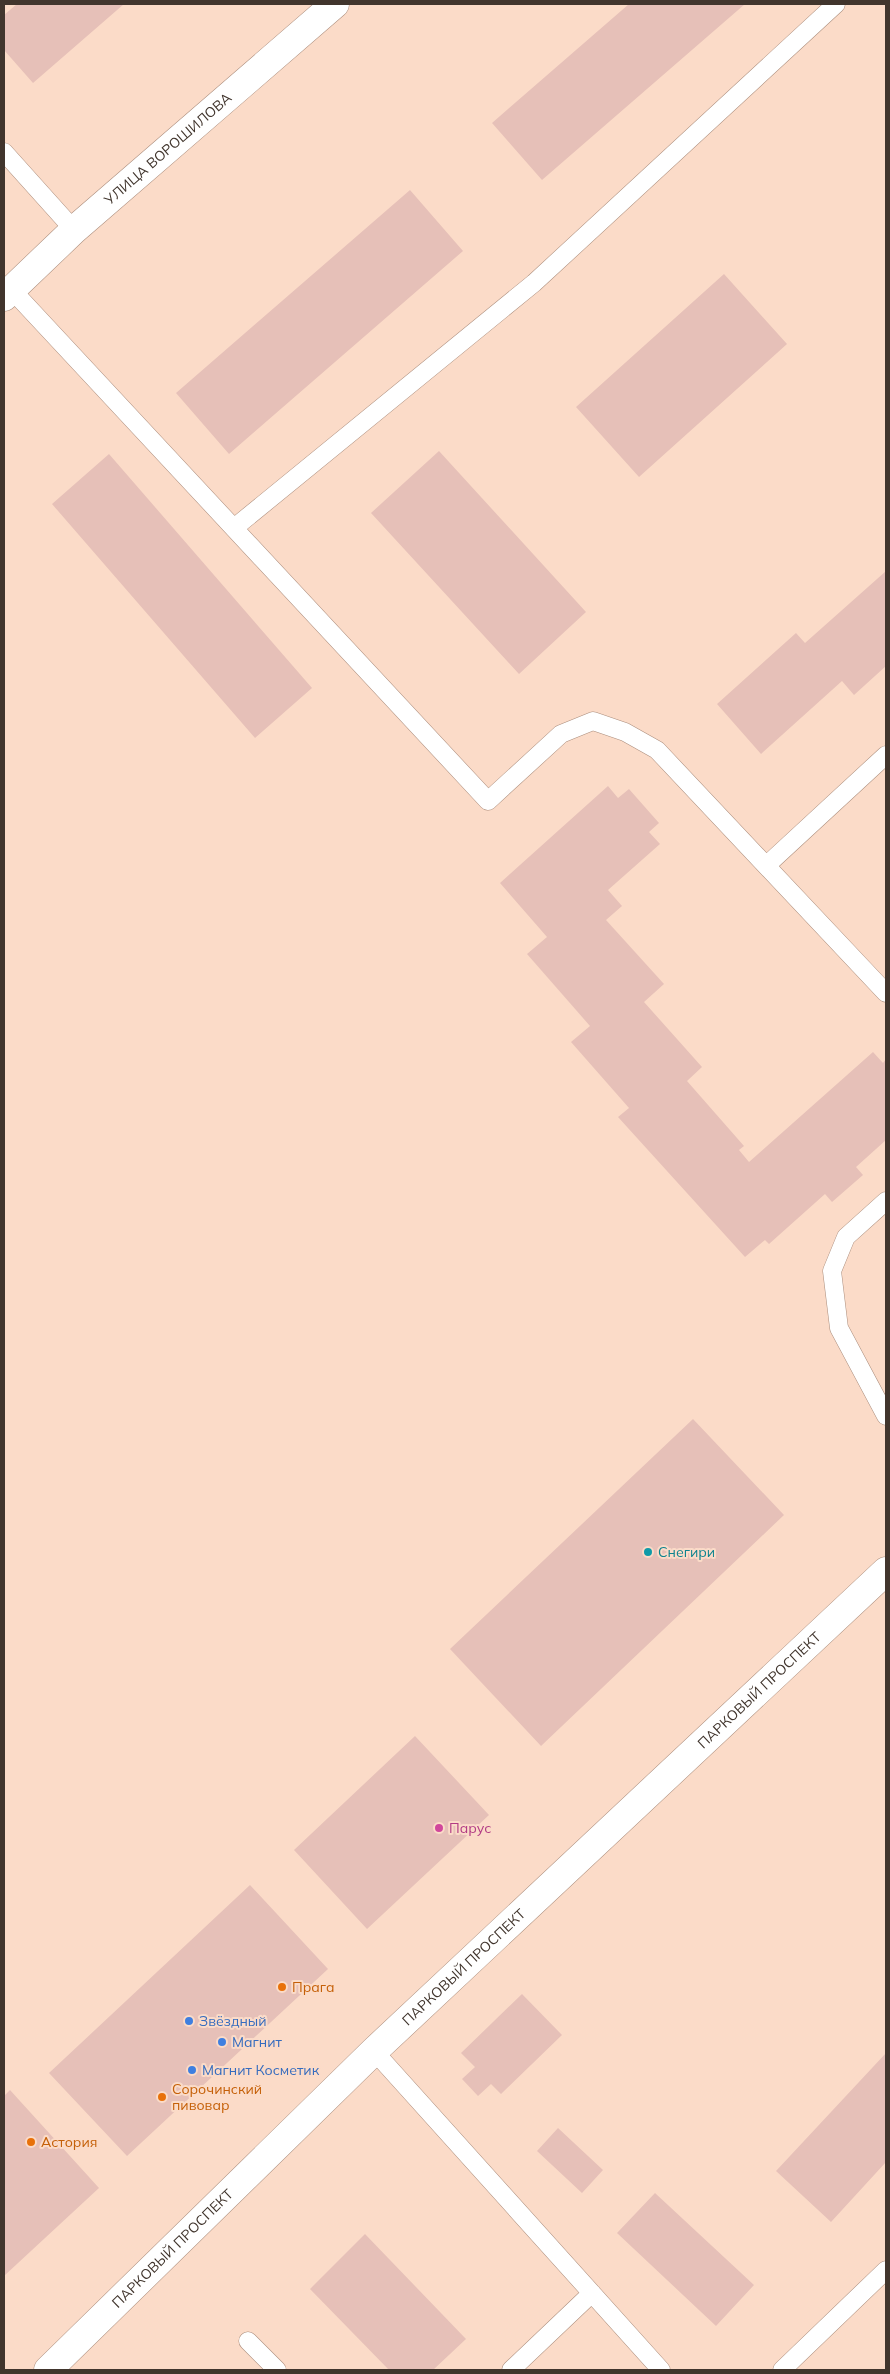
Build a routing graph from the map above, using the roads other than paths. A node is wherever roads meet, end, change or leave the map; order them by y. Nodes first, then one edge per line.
1 (335, 4) edge
2 (836, 4) edge
3 (4, 152) edge
4 (74, 230) junction
5 (8, 294) edge
6 (234, 528) junction
7 (886, 755) edge
8 (766, 864) junction
9 (886, 993) edge
10 (886, 1201) edge
11 (886, 1416) edge
12 (886, 1571) edge
13 (374, 2051) junction
14 (886, 2270) edge
15 (592, 2293) junction
16 (248, 2341) dead end
17 (48, 2370) edge
18 (277, 2370) edge
19 (511, 2370) edge
20 (662, 2370) edge
21 (782, 2370) edge

1 - 4 street, УЛИЦА ВОРОШИЛОВА
2 - 6 lane
3 - 4 lane
4 - 5 street, УЛИЦА ВОРОШИЛОВА
5 - 6 lane
6 - 8 lane
7 - 8 lane
8 - 9 lane
10 - 11 lane
12 - 13 street, ПАРКОВЫЙ ПРОСПЕКТ
13 - 15 lane
13 - 17 street, ПАРКОВЫЙ ПРОСПЕКТ
14 - 21 lane
15 - 19 lane
15 - 20 lane
16 - 18 lane

